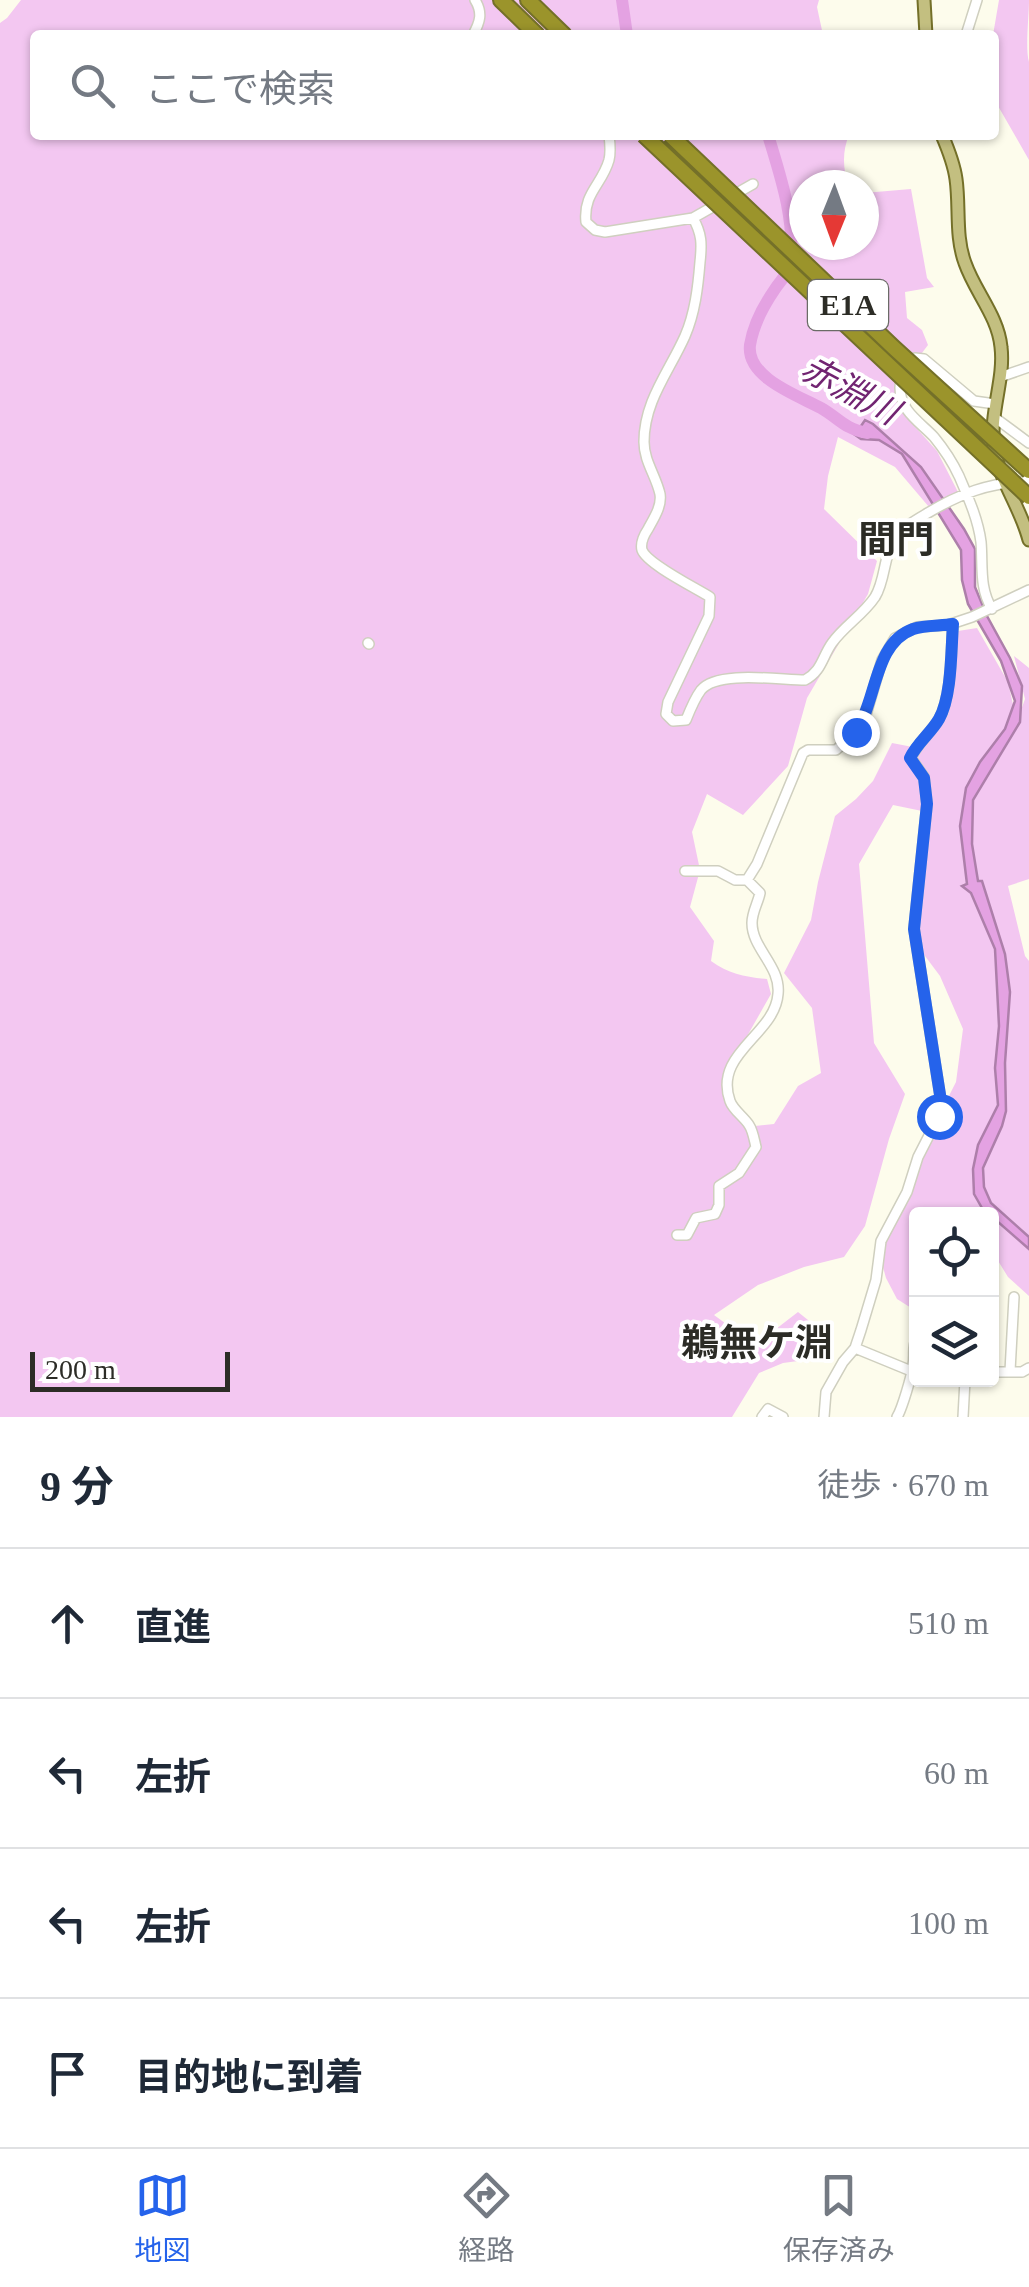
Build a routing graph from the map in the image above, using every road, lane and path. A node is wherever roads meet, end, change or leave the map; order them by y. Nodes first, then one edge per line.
1 (474, 0) edge
2 (500, 0) edge
3 (924, 0) edge
4 (977, 0) edge
5 (530, 3) edge
6 (476, 30) edge
7 (532, 30) edge
8 (559, 30) edge
9 (926, 30) edge
10 (968, 30) edge
11 (610, 140) edge
12 (649, 140) edge
13 (675, 140) edge
14 (946, 140) edge
15 (753, 184) dead end
16 (693, 218) junction
17 (1029, 366) edge
18 (1000, 377) junction
19 (995, 410) junction
20 (1029, 442) edge
21 (1029, 472) edge
22 (1029, 481) edge
23 (1005, 482) junction
24 (965, 492) junction
25 (1029, 496) edge
26 (1029, 540) edge
27 (1029, 590) edge
28 (990, 610) junction
29 (953, 624) junction
30 (685, 871) dead end
31 (747, 880) junction
32 (678, 1235) dead end
33 (1014, 1296) dead end
34 (1014, 1312) junction
35 (1029, 1313) edge
36 (855, 1348) junction
37 (1029, 1368) edge
38 (909, 1370) edge
39 (1010, 1371) junction
40 (999, 1372) edge
41 (909, 1387) edge
42 (965, 1387) edge
43 (762, 1417) edge
44 (783, 1417) edge
45 (824, 1417) edge
46 (897, 1417) edge
47 (963, 1417) edge

1 - 6 street
2 - 7 highway
3 - 9 main road
4 - 10 street
5 - 8 highway
11 - 16 street
12 - 25 highway, E1A, bridge
13 - 21 highway, E1A, bridge
14 - 18 main road
15 - 16 street
16 - 24 street
17 - 18 street
18 - 19 main road
19 - 20 street
19 - 23 main road
19 - 24 street
22 - 23 street
23 - 24 street
23 - 26 main road
24 - 28 street
27 - 28 street
28 - 29 street
29 - 31 street
29 - 36 street
30 - 31 street
31 - 32 street
33 - 34 street
34 - 35 street
34 - 39 street
36 - 38 street
36 - 45 street
37 - 39 street
39 - 40 street
41 - 46 street
42 - 47 street
43 - 44 street

